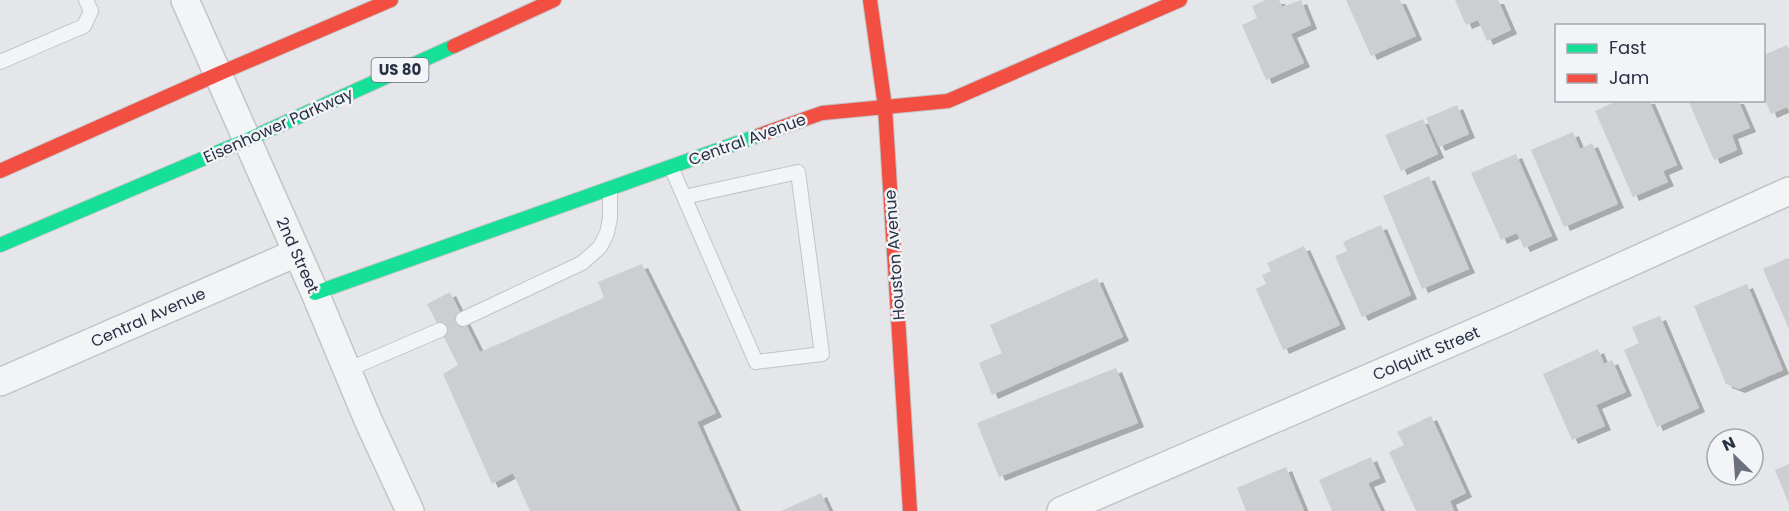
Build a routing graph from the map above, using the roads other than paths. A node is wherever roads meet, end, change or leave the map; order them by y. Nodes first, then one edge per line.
1 (86, 0) edge
2 (185, 0) edge
3 (391, 0) edge
4 (554, 0) edge
5 (870, 0) edge
6 (1180, 0) edge
7 (0, 62) edge
8 (218, 74) junction
9 (885, 107) junction
10 (247, 140) junction
11 (670, 167) junction
12 (0, 171) edge
13 (610, 187) junction
14 (1789, 191) edge
15 (684, 197) junction
16 (0, 244) edge
17 (296, 253) junction
18 (315, 293) junction
19 (463, 319) dead end
20 (440, 330) dead end
21 (347, 370) junction
22 (0, 382) edge
23 (410, 511) edge
24 (910, 511) edge
25 (1061, 511) edge

1 - 7 lane
2 - 8 street, 2nd Street
3 - 8 street
4 - 10 street, Eisenhower Parkway / US 80
5 - 9 street, Houston Avenue
6 - 9 street, Central Avenue
8 - 10 street, 2nd Street
8 - 12 street
9 - 11 street, Central Avenue
9 - 24 street, Houston Avenue
10 - 16 street, Eisenhower Parkway / US 80
10 - 17 street, 2nd Street
11 - 13 street, Central Avenue
11 - 15 lane
13 - 18 street, Central Avenue
13 - 19 lane
14 - 25 street, Colquitt Street
15 - 15 lane
17 - 18 street, 2nd Street
17 - 22 street, Central Avenue
18 - 21 street, 2nd Street
20 - 21 lane
21 - 23 street, 2nd Street

